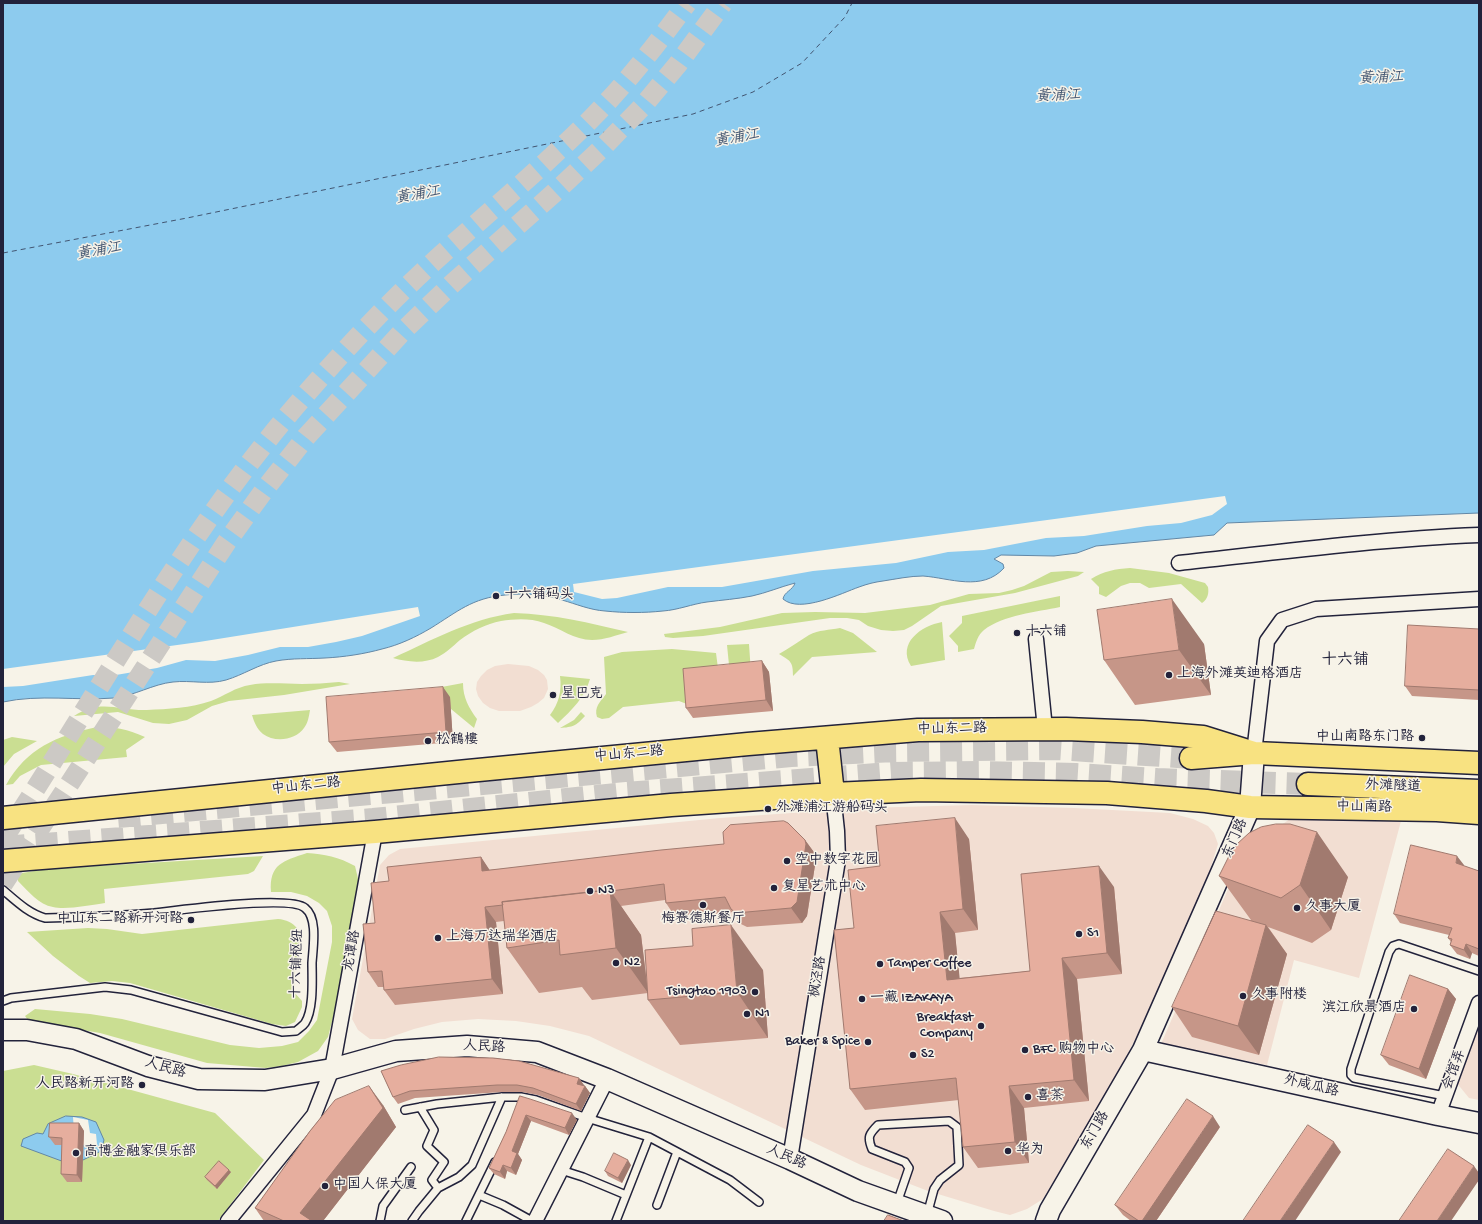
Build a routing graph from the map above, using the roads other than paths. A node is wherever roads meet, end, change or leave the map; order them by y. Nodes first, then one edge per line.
1 (1479, 535) edge
2 (1179, 563) dead end
3 (1479, 599) edge
4 (1036, 639) dead end
5 (1045, 729) junction
6 (1142, 732) junction
7 (827, 738) junction
8 (1254, 753) junction
9 (1224, 756) junction
10 (1191, 758) tunnel mouth
11 (1479, 763) edge
12 (1308, 784) tunnel mouth
13 (1479, 791) edge
14 (833, 794) junction
15 (1250, 806) junction
16 (1479, 813) edge
17 (3, 818) edge
18 (375, 832) junction
19 (3, 861) edge
20 (3, 890) edge
21 (1479, 971) edge
22 (3, 1001) edge
23 (1479, 1003) edge
24 (3, 1030) edge
25 (1143, 1050) junction
26 (332, 1069) junction
27 (607, 1079) junction
28 (1445, 1096) junction
29 (502, 1097) junction
30 (420, 1107) junction
31 (405, 1110) dead end
32 (1438, 1115) junction
33 (588, 1118) junction
34 (1479, 1123) edge
35 (649, 1137) junction
36 (677, 1152) junction
37 (497, 1157) edge
38 (790, 1159) junction
39 (411, 1167) dead end
40 (561, 1170) junction
41 (438, 1188) junction
42 (479, 1195) junction
43 (626, 1195) junction
44 (759, 1202) dead end
45 (656, 1205) dead end
46 (896, 1206) junction
47 (934, 1218) edge
48 (228, 1221) edge
49 (380, 1221) edge
50 (412, 1221) edge
51 (466, 1221) edge
52 (532, 1221) edge
53 (535, 1221) edge
54 (616, 1221) edge
55 (1046, 1221) edge

1 - 2 street
3 - 8 street, 东门路
4 - 5 street
5 - 6 main road, 中山东二路
5 - 7 main road, 中山东二路
6 - 8 main road, 中山东二路
6 - 9 main road
7 - 14 main road
7 - 17 main road, 中山东二路
8 - 9 main road
8 - 11 main road
8 - 15 street, 东门路
9 - 10 main road
12 - 13 main road, 外滩隧道
14 - 15 main road
14 - 18 main road
14 - 38 street, 枫泾路
15 - 16 main road, 中山南路
15 - 25 street, 东门路
18 - 19 main road
18 - 26 street, 龙谭路
20 - 22 lane, 十六铺枢纽
21 - 28 lane
23 - 28 street, 会馆弄
24 - 26 street, 人民路
25 - 32 street, 外咸瓜路
25 - 55 street, 东门路
26 - 27 street, 人民路
26 - 48 street, 龙谭路
27 - 33 street
27 - 38 street, 人民路
28 - 32 street, 会馆弄
29 - 30 lane
29 - 33 lane
29 - 41 lane
30 - 31 lane
30 - 41 lane
32 - 34 street, 外咸瓜路
33 - 35 lane
33 - 40 street
35 - 36 lane
35 - 43 lane
36 - 44 lane
36 - 45 lane
37 - 42 lane
38 - 46 street, 人民路
39 - 49 lane
40 - 43 lane
40 - 53 street
41 - 50 lane
42 - 51 lane
42 - 52 lane
43 - 54 lane
46 - 47 street, 人民路
46 - 47 lane

